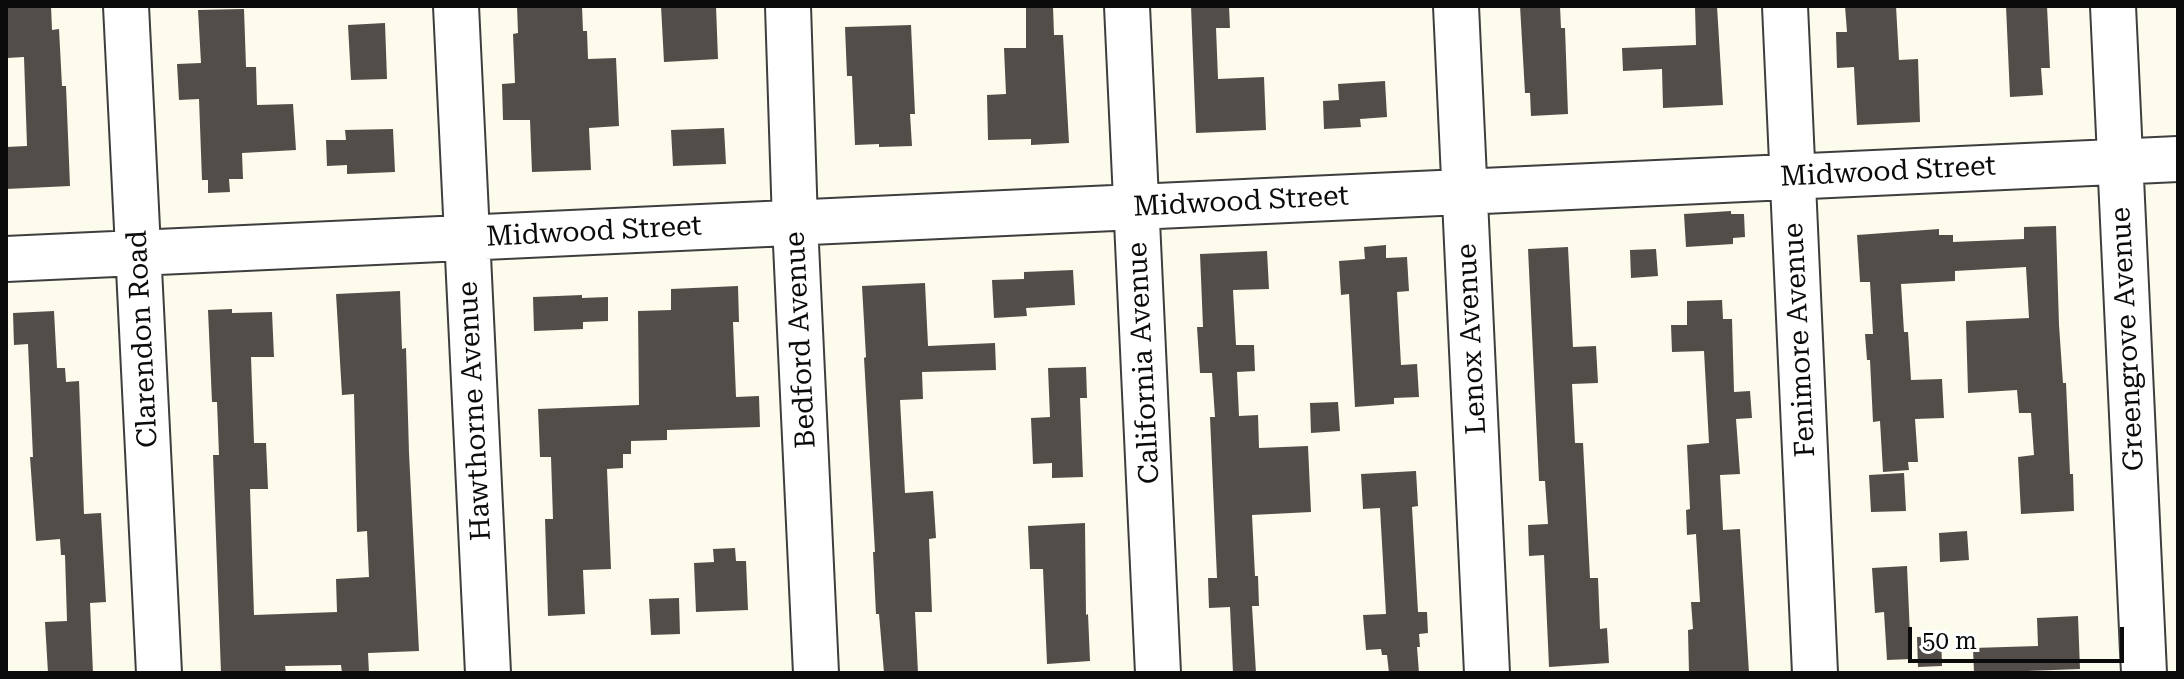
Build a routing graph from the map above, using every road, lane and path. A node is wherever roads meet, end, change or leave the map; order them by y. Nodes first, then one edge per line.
1 (126, 6) edge
2 (456, 6) edge
3 (788, 6) edge
4 (1127, 6) edge
5 (1456, 6) edge
6 (1785, 6) edge
7 (2113, 6) edge
8 (2178, 159) edge
9 (2120, 161) junction
10 (1792, 177) junction
11 (1465, 192) junction
12 (1137, 207) junction
13 (795, 223) junction
14 (467, 237) junction
15 (139, 253) junction
16 (6, 259) edge
17 (159, 673) edge
18 (488, 673) edge
19 (816, 673) edge
20 (1158, 673) edge
21 (1487, 673) edge
22 (1815, 673) edge
23 (2144, 673) edge

1 - 15 street, Clarendon Road
2 - 14 street, Hawthorne Avenue
3 - 13 street, Bedford Avenue
4 - 12 street, California Avenue
5 - 11 street, Lenox Avenue
6 - 10 street, Fenimore Avenue
7 - 9 street, Greengrove Avenue
8 - 9 street, Midwood Street
9 - 10 street, Midwood Street
9 - 23 street, Greengrove Avenue
10 - 11 street, Midwood Street
10 - 22 street, Fenimore Avenue
11 - 12 street, Midwood Street
11 - 21 street, Lenox Avenue
12 - 13 street, Midwood Street
12 - 20 street, California Avenue
13 - 14 street, Midwood Street
13 - 19 street, Bedford Avenue
14 - 15 street, Midwood Street
14 - 18 street, Hawthorne Avenue
15 - 16 street, Midwood Street
15 - 17 street, Clarendon Road

